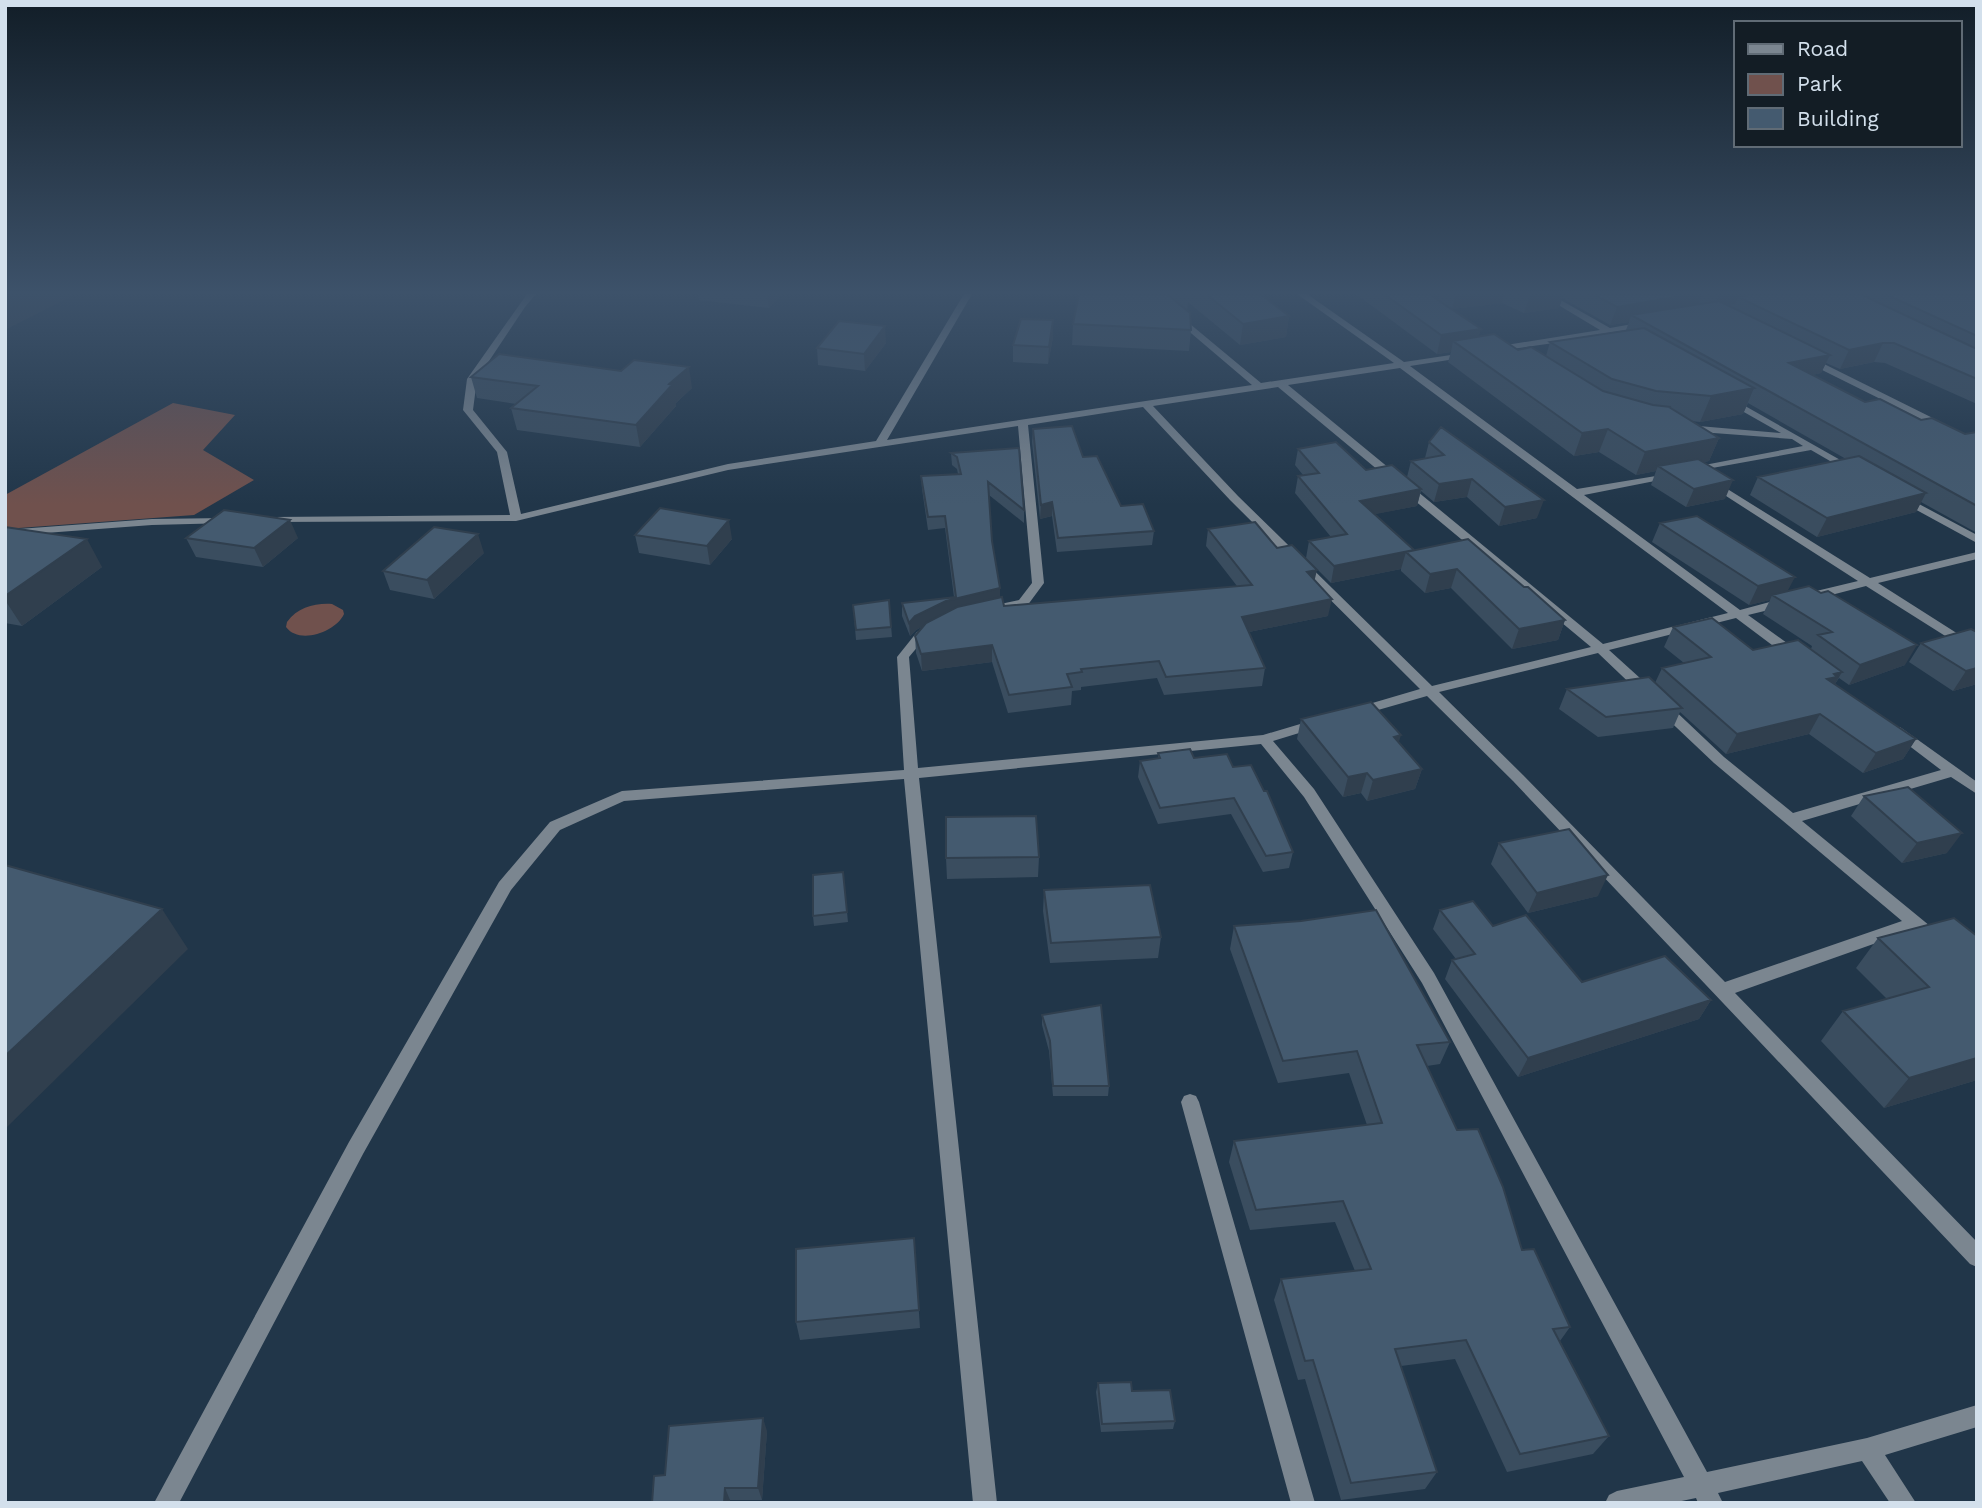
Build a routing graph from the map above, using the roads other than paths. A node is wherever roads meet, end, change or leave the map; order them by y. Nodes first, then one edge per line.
1 (482, 364) edge
2 (927, 364) edge
3 (1233, 364) edge
4 (1406, 364) edge
5 (1818, 364) edge
6 (1402, 365) junction
7 (1281, 384) junction
8 (1260, 387) junction
9 (1723, 396) edge
10 (1146, 404) junction
11 (1023, 422) junction
12 (1677, 427) edge
13 (1797, 438) junction
14 (880, 444) junction
15 (1977, 444) edge
16 (1813, 447) junction
17 (1693, 470) junction
18 (1864, 476) edge
19 (1575, 493) junction
20 (1897, 494) edge
21 (516, 518) junction
22 (233, 521) edge
23 (260, 521) edge
24 (5, 533) edge
25 (1977, 540) edge
26 (1977, 555) edge
27 (1866, 582) junction
28 (988, 611) edge
29 (1738, 614) junction
30 (942, 625) edge
31 (1599, 646) junction
32 (1977, 652) edge
33 (1803, 661) edge
34 (1431, 690) junction
35 (1889, 724) edge
36 (1264, 739) junction
37 (1953, 771) junction
38 (911, 774) junction
39 (1977, 789) edge
40 (1790, 820) junction
41 (1915, 923) junction
42 (1946, 948) edge
43 (1723, 990) junction
44 (1190, 1102) dead end
45 (1977, 1257) edge
46 (1977, 1416) edge
47 (1867, 1450) junction
48 (1707, 1494) edge
49 (166, 1503) edge
50 (985, 1503) edge
51 (1303, 1503) edge
52 (1617, 1503) edge
53 (1904, 1503) edge

1 - 21 street
2 - 14 street
3 - 8 street
4 - 6 street
5 - 15 street
6 - 7 street
6 - 19 street
7 - 8 street
7 - 31 street
8 - 10 street
9 - 13 street
10 - 11 street
10 - 34 street
11 - 14 street
11 - 28 street
12 - 13 street
13 - 16 street
14 - 21 street
16 - 17 street
16 - 18 street
17 - 19 street
17 - 27 street
19 - 29 street
20 - 25 street
21 - 23 street
22 - 24 street
26 - 27 street
27 - 29 street
27 - 32 street
29 - 31 street
29 - 33 street
30 - 38 street
31 - 34 street
31 - 40 street
34 - 36 street
34 - 43 street
35 - 37 street
36 - 38 street
36 - 48 street
37 - 39 street
37 - 40 street
38 - 49 street
38 - 50 street
40 - 41 street
41 - 42 street
41 - 43 street
43 - 45 street
44 - 51 street
46 - 47 street
47 - 48 street
47 - 53 street
48 - 52 street

